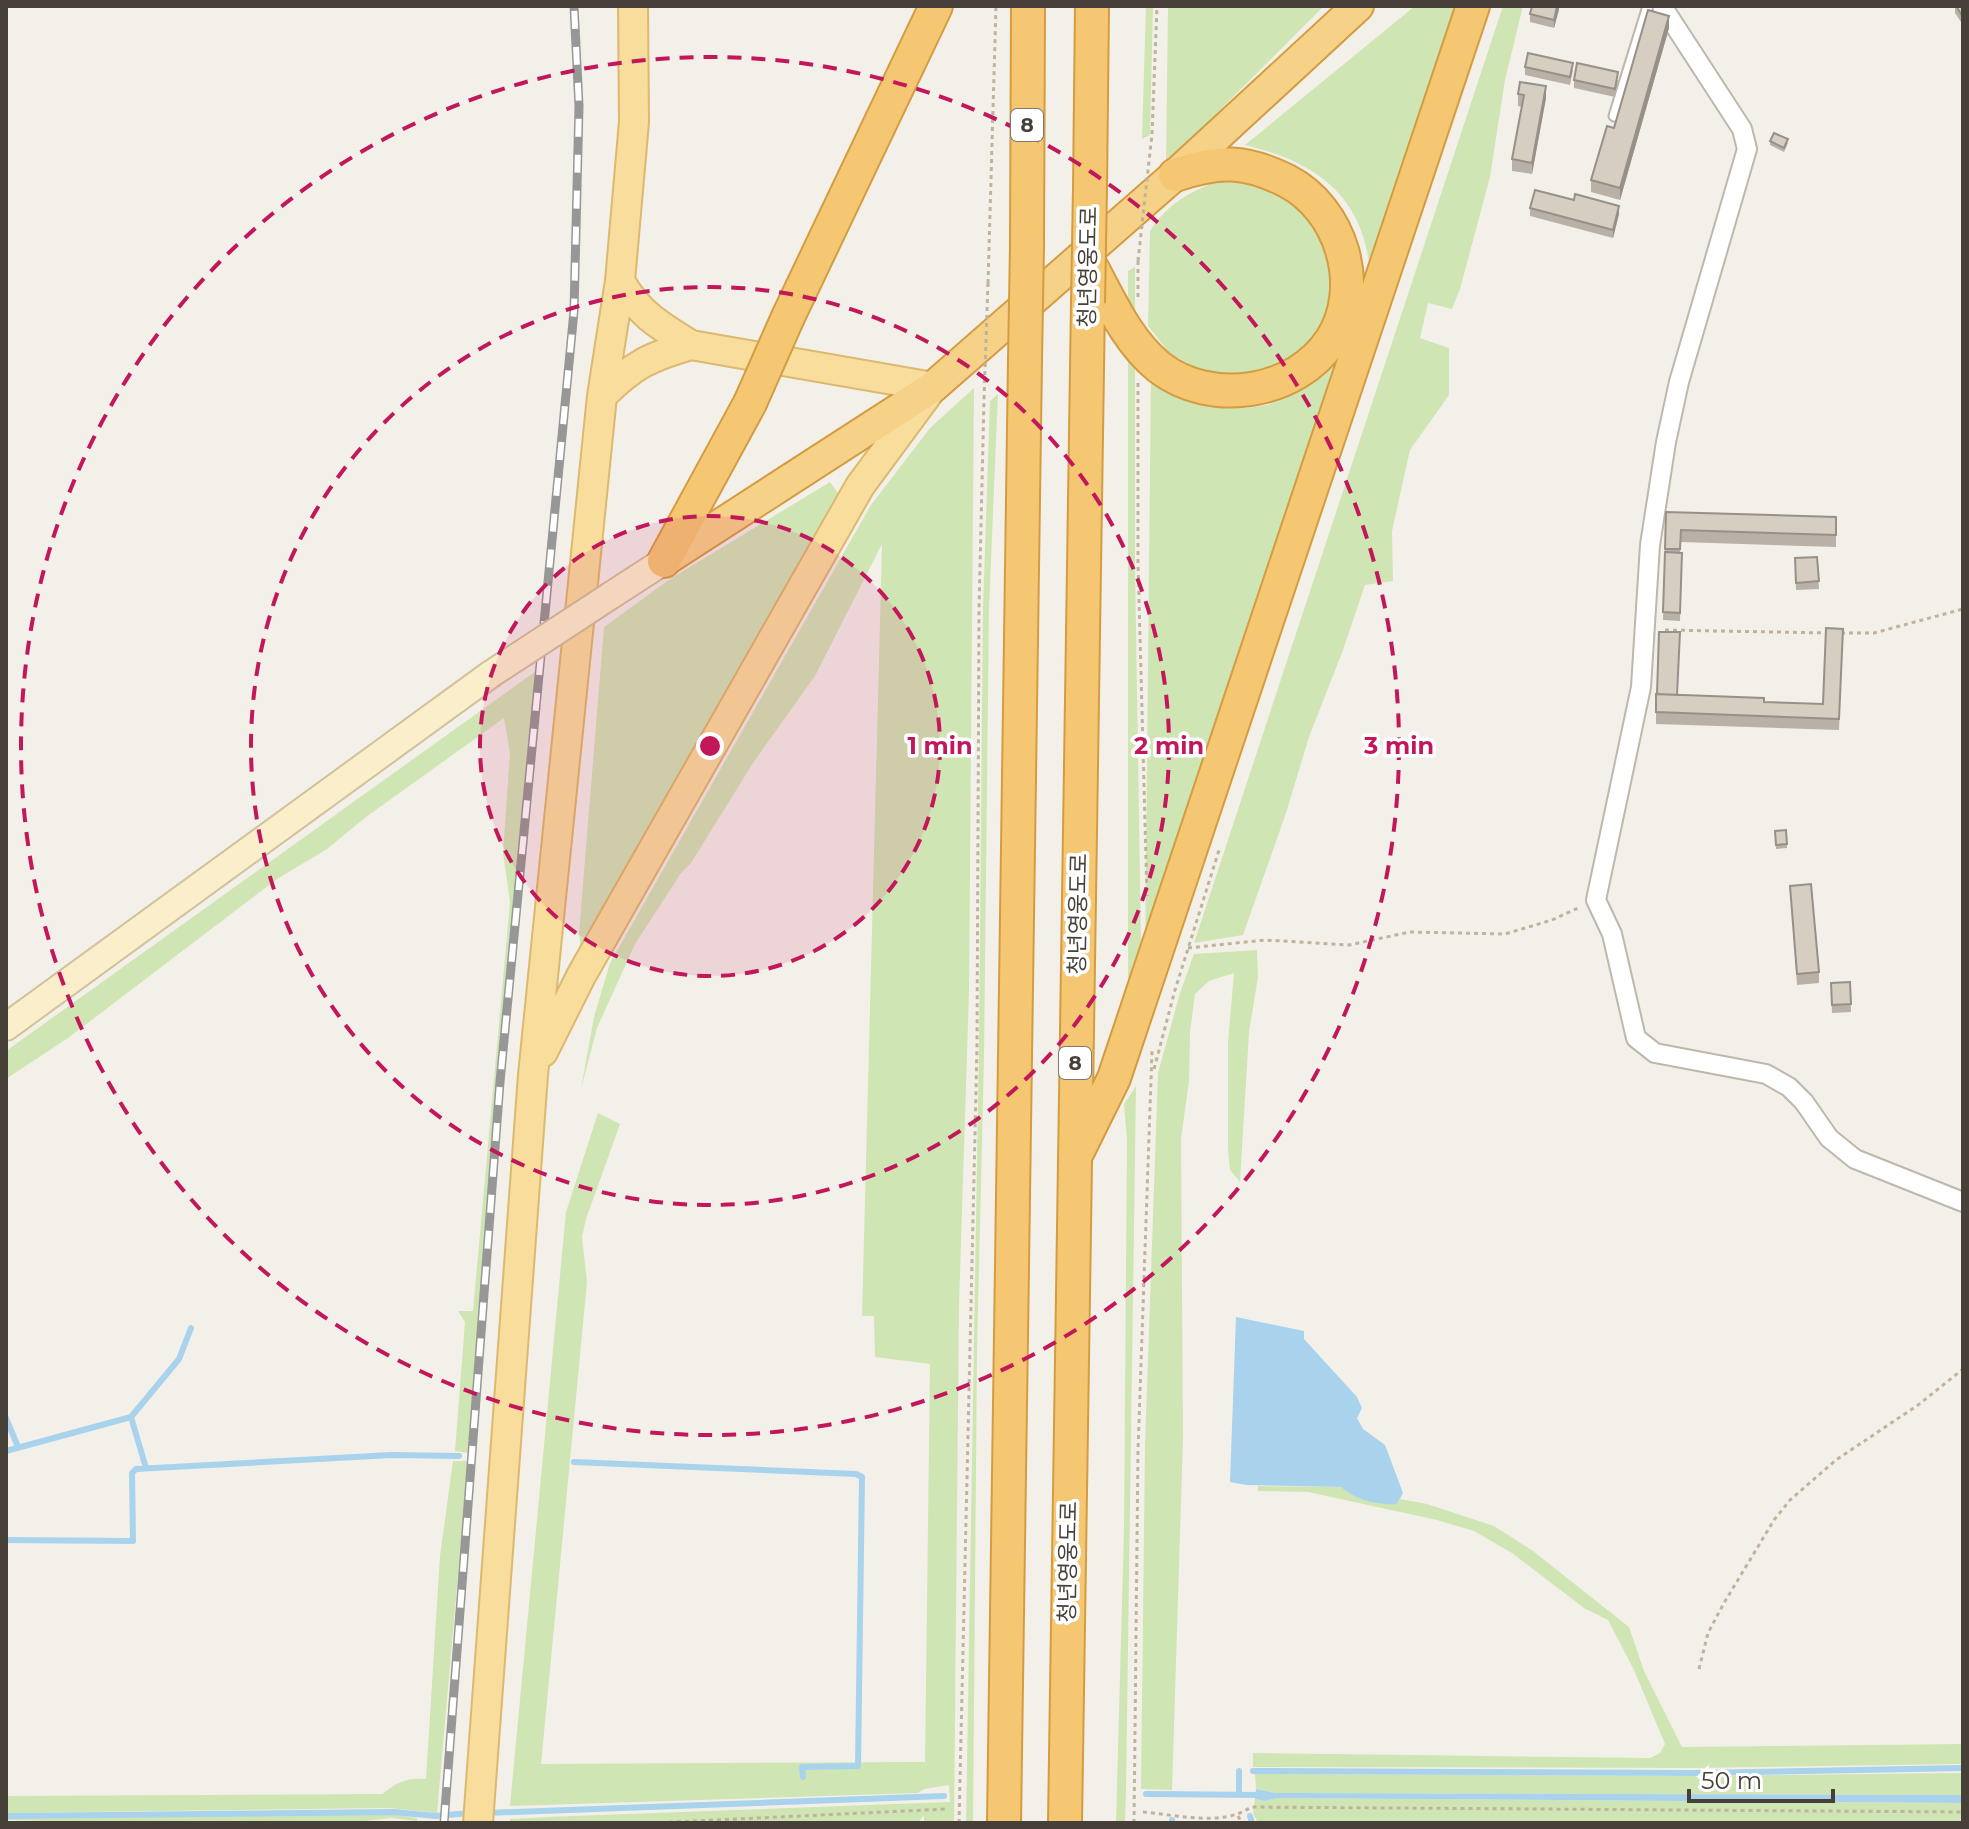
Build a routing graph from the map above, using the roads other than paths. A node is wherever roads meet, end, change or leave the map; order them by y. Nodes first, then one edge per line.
1 (633, 6) edge
2 (936, 6) edge
3 (1028, 6) edge
4 (1092, 6) edge
5 (1358, 6) edge
6 (1473, 6) edge
7 (1648, 6) edge
8 (1662, 6) edge
9 (1614, 116) edge
10 (1175, 175) junction
11 (620, 281) junction
12 (1093, 285) junction
13 (691, 345) junction
14 (933, 387) junction
15 (602, 396) junction
16 (664, 561) junction
17 (6, 1027) edge
18 (533, 1075) junction
19 (1073, 1161) junction
20 (1963, 1202) edge
21 (478, 1814) edge
22 (1004, 1823) edge
23 (1065, 1823) edge

1 - 11 main road
2 - 16 highway, bridge
3 - 22 highway, 8, bridge
4 - 12 highway, 청년영웅도로 / 8, bridge
5 - 10 highway
6 - 19 highway
7 - 9 lane
8 - 20 street
10 - 12 highway
10 - 14 highway
11 - 13 main road
11 - 15 main road
12 - 19 highway, 청년영웅도로 / 8
13 - 14 main road
13 - 15 main road
14 - 16 highway
14 - 18 main road
15 - 18 main road
16 - 17 main road, bridge
18 - 21 main road
19 - 23 highway, 청년영웅도로 / 8

